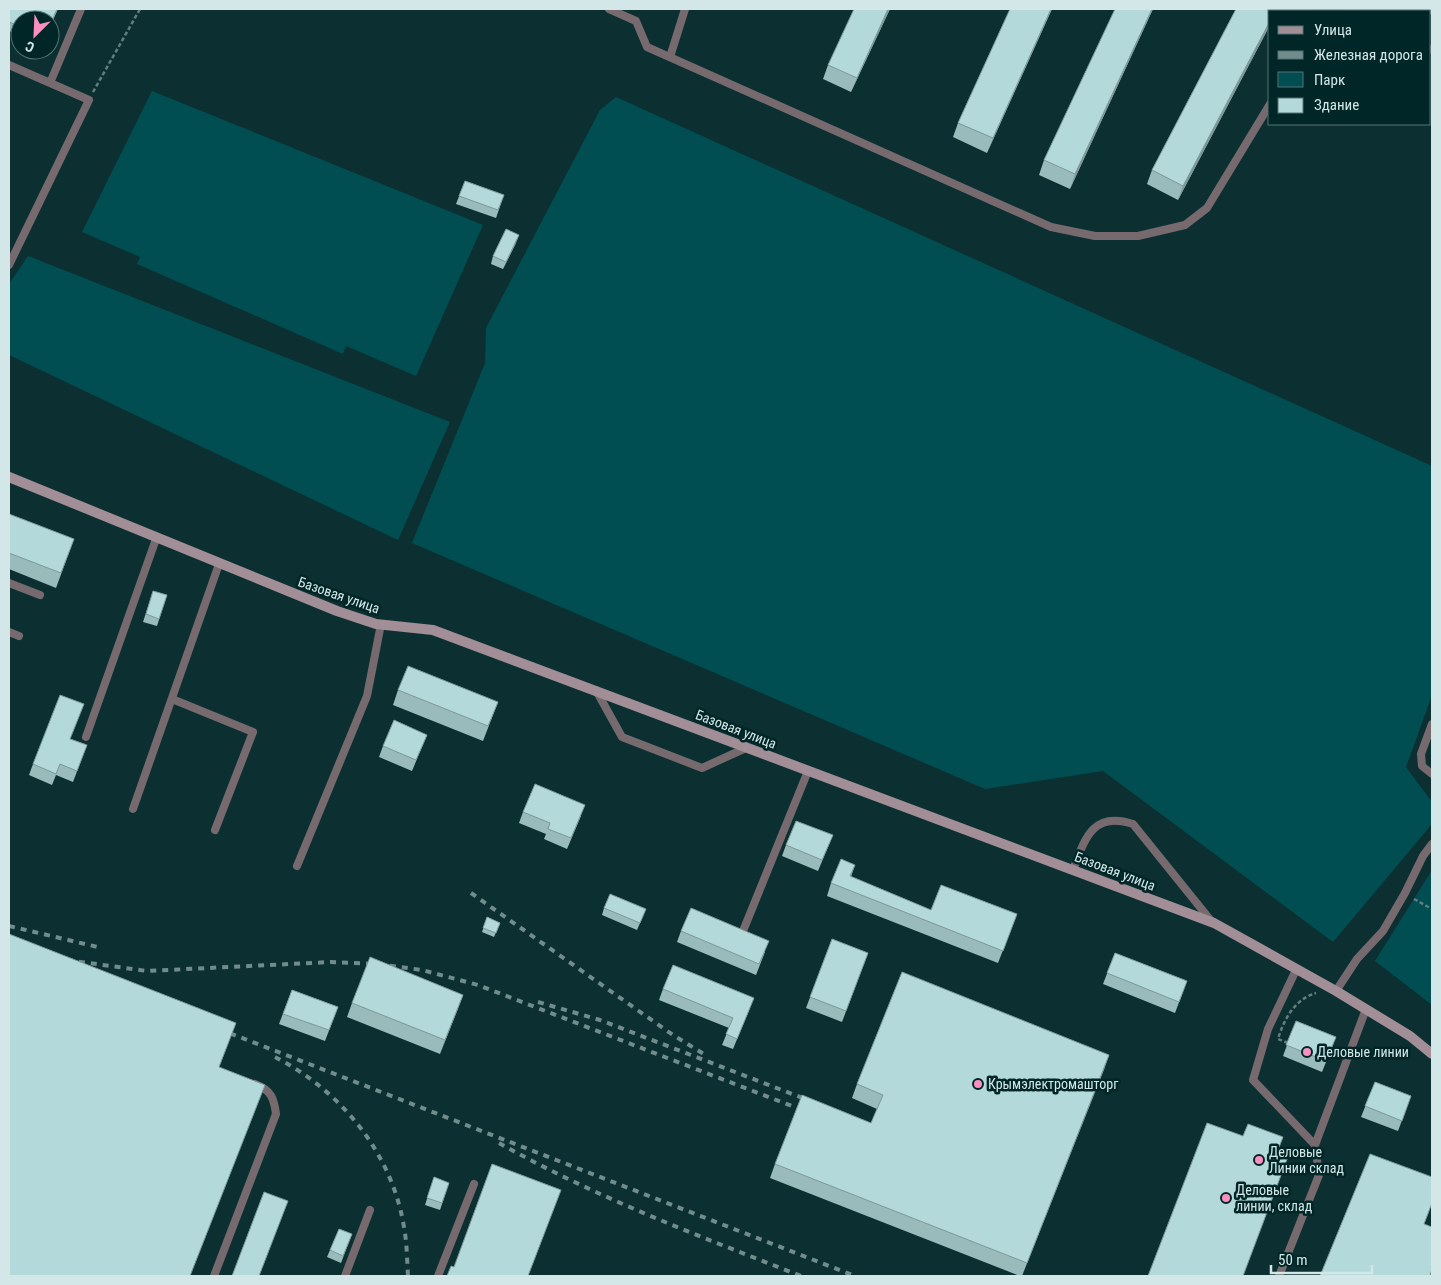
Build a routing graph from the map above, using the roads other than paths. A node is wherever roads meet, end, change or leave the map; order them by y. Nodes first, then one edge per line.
1 (81, 9) edge
2 (609, 9) edge
3 (685, 9) edge
4 (1343, 9) edge
5 (1350, 10) edge
6 (670, 57) junction
7 (9, 65) edge
8 (50, 83) junction
9 (1268, 107) edge
10 (9, 265) edge
11 (9, 477) edge
12 (156, 539) junction
13 (219, 564) junction
14 (9, 583) edge
15 (40, 595) dead end
16 (381, 624) junction
17 (9, 632) edge
18 (19, 636) dead end
19 (597, 692) junction
20 (172, 699) junction
21 (1432, 724) edge
22 (86, 737) dead end
23 (746, 748) junction
24 (808, 771) junction
25 (1432, 774) edge
26 (133, 808) dead end
27 (216, 830) dead end
28 (1432, 844) edge
29 (297, 866) dead end
30 (1073, 870) junction
31 (1214, 923) junction
32 (742, 931) edge
33 (1296, 970) junction
34 (1334, 990) junction
35 (1366, 1009) junction
36 (1432, 1054) edge
37 (249, 1081) edge
38 (1315, 1145) junction
39 (474, 1184) dead end
40 (370, 1210) dead end
41 (214, 1276) edge
42 (345, 1276) edge
43 (438, 1276) edge
44 (1279, 1276) edge

1 - 8 lane
2 - 6 lane
3 - 6 lane
4 - 5 lane
6 - 9 lane
7 - 8 lane
8 - 10 lane
11 - 12 street, Базовая улица
12 - 13 street, Базовая улица
12 - 22 lane
13 - 16 street, Базовая улица
13 - 20 lane
14 - 15 lane
16 - 19 street, Базовая улица
16 - 29 lane
17 - 18 lane
19 - 23 street, Базовая улица
19 - 23 lane
20 - 26 lane
20 - 27 lane
21 - 25 lane
23 - 24 street, Базовая улица
24 - 30 street, Базовая улица
24 - 32 lane
28 - 34 lane
30 - 31 street, Базовая улица
30 - 31 lane
31 - 33 street, Базовая улица
33 - 34 street, Базовая улица
33 - 38 lane
34 - 35 street, Базовая улица
35 - 36 street, Базовая улица
35 - 38 lane
37 - 41 lane
38 - 44 lane
39 - 43 lane
40 - 42 lane

